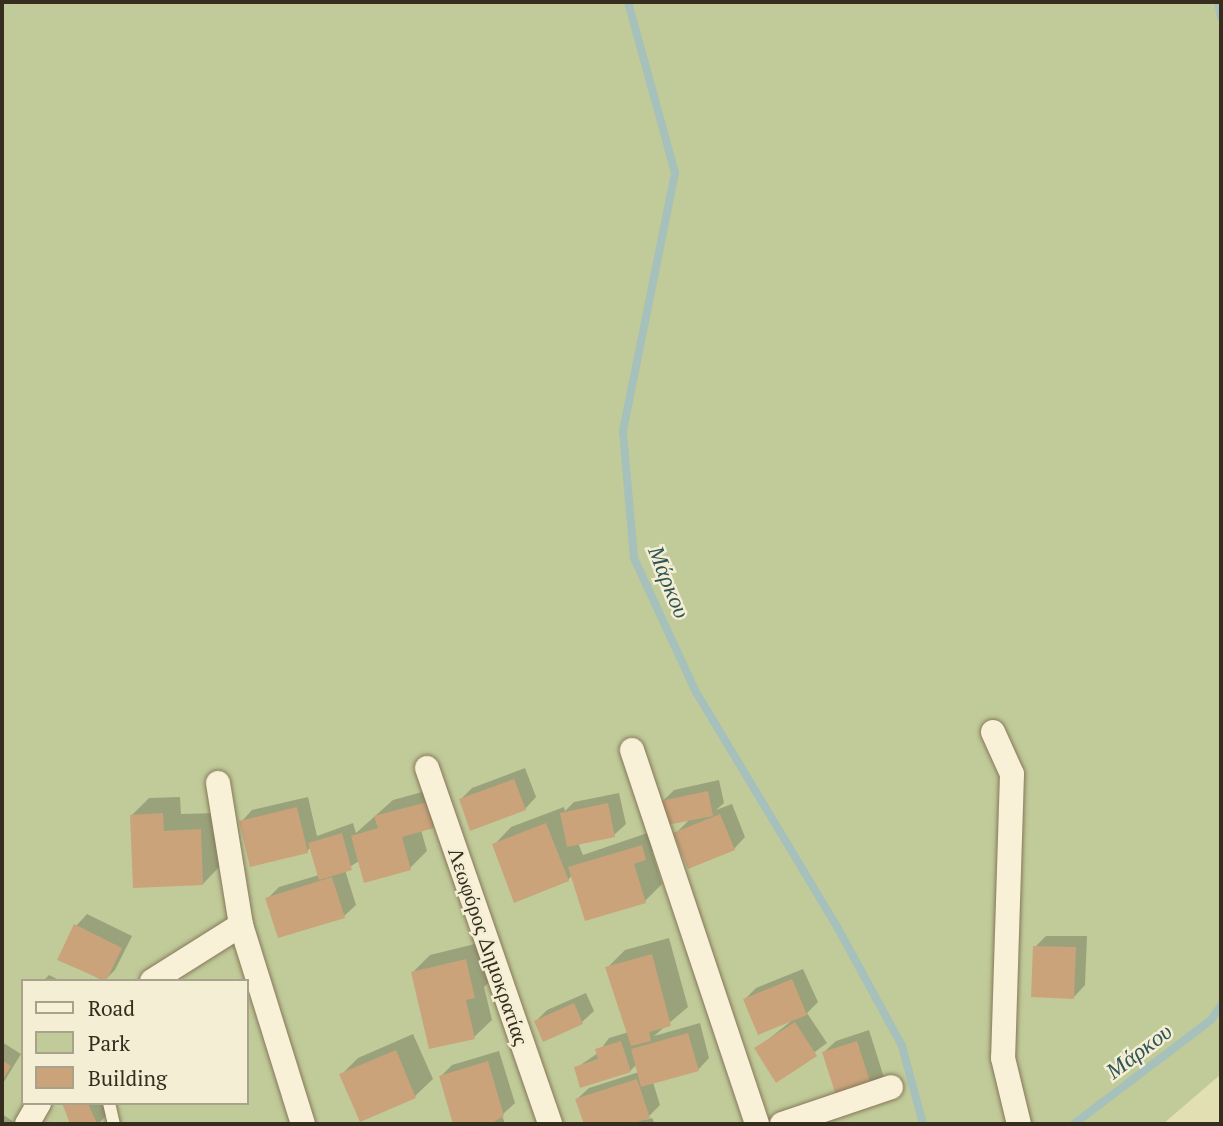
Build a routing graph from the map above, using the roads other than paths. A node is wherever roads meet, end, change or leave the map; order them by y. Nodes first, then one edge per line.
1 (993, 732) dead end
2 (632, 750) dead end
3 (427, 768) dead end
4 (218, 783) dead end
5 (241, 925) junction
6 (155, 979) edge
7 (891, 1087) dead end
8 (38, 1105) edge
9 (109, 1105) edge
10 (27, 1124) edge
11 (114, 1124) edge
12 (303, 1124) edge
13 (550, 1124) edge
14 (757, 1124) edge
15 (782, 1124) edge
16 (1019, 1124) edge

1 - 16 street
2 - 14 street
3 - 13 street, Λεωφόρος Δημοκρατίας
4 - 5 street
5 - 6 street
5 - 12 street
7 - 15 street
8 - 10 street
9 - 11 lane

